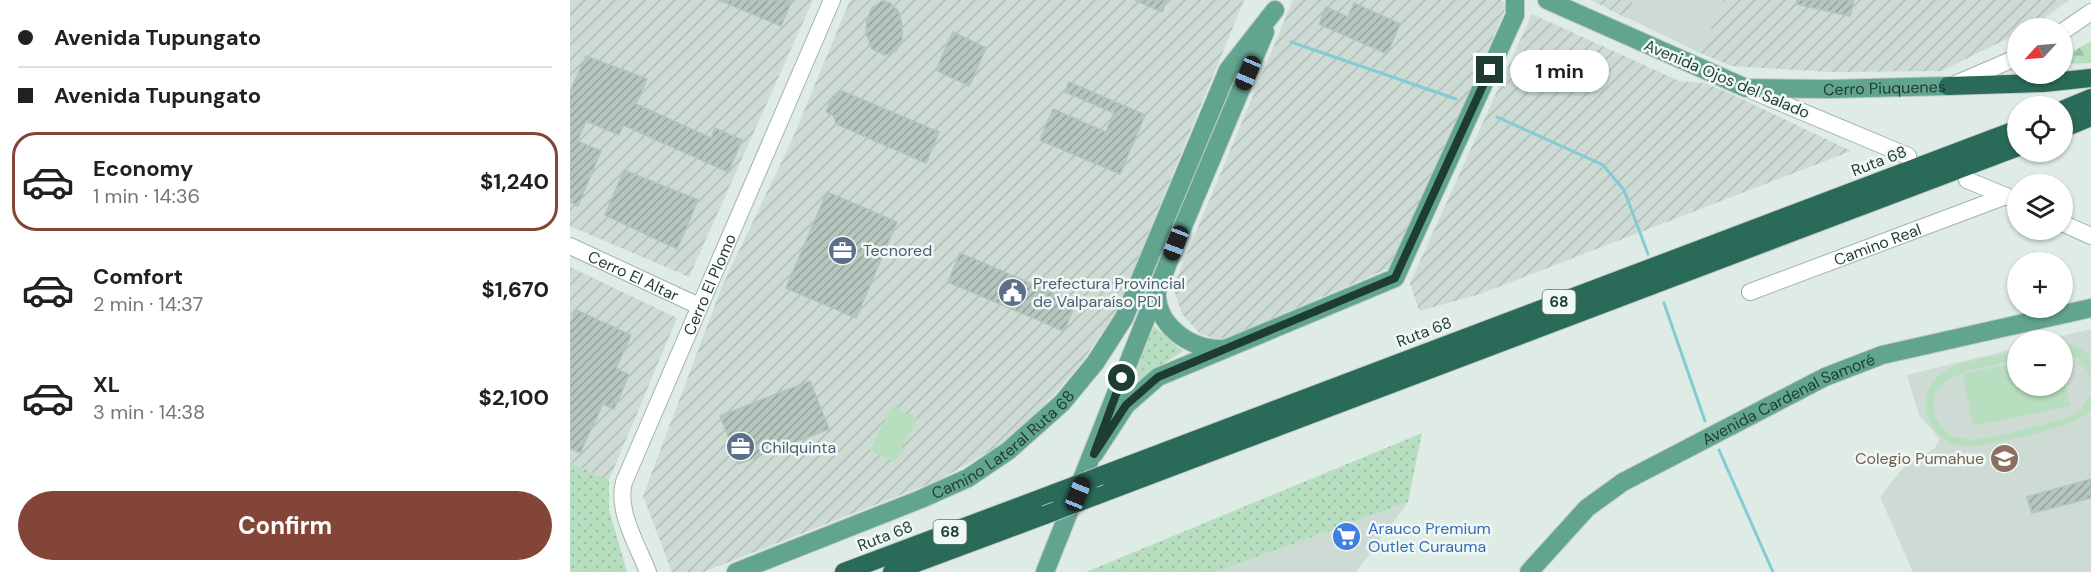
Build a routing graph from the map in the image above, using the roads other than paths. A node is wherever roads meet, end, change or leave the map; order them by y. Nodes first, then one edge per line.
1 (832, 0) edge
2 (1515, 0) edge
3 (1547, 0) edge
4 (1277, 5) edge
5 (2091, 12) edge
6 (2073, 24) edge
7 (2007, 62) edge
8 (2091, 78) edge
9 (1948, 86) junction
10 (1746, 88) junction
11 (2091, 98) edge
12 (2073, 106) edge
13 (2091, 117) edge
14 (2073, 124) edge
15 (2007, 133) edge
16 (2007, 151) edge
17 (1908, 156) dead end
18 (1967, 180) dead end
19 (2007, 197) edge
20 (2007, 201) edge
21 (2073, 228) edge
22 (2091, 236) edge
23 (570, 246) edge
24 (1157, 289) junction
25 (1750, 292) dead end
26 (699, 306) junction
27 (2091, 308) edge
28 (1223, 349) junction
29 (1094, 454) junction
30 (927, 559) junction
31 (648, 572) edge
32 (736, 572) edge
33 (844, 572) edge
34 (892, 572) edge
35 (908, 572) edge
36 (1046, 572) edge
37 (1529, 572) edge

1 - 26 street, Cerro El Plomo
2 - 28 main road
3 - 10 main road, Avenida Ojos del Salado
4 - 24 main road
4 - 32 main road, Camino Lateral Ruta 68
5 - 6 street
7 - 9 street, Cerro Piuquenes
8 - 9 highway
9 - 10 main road, Cerro Piuquenes
10 - 17 street, Avenida Ojos del Salado
11 - 12 highway
13 - 14 highway
15 - 33 highway, Ruta 68 / 68, bridge
16 - 30 highway, 68, bridge
18 - 19 street
20 - 25 street, Camino Real
21 - 22 street
23 - 26 street, Cerro El Altar
24 - 28 main road
24 - 29 main road
26 - 31 street, Cerro El Plomo
27 - 37 main road, Avenida Cardenal Samoré
28 - 29 main road
29 - 36 main road
30 - 34 highway, 68
30 - 35 highway

